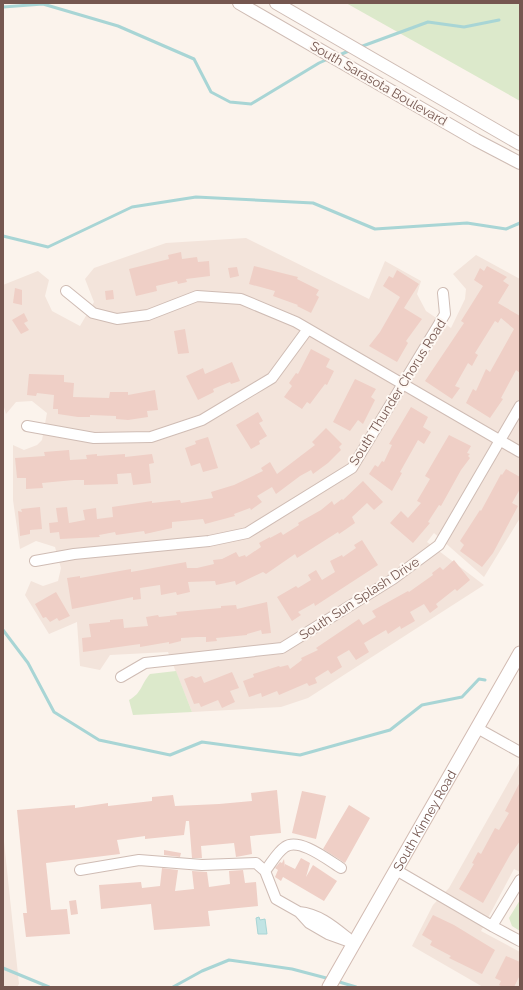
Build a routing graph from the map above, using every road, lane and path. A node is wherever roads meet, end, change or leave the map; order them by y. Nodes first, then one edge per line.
1 (239, 3) edge
2 (276, 3) edge
3 (520, 144) edge
4 (520, 163) edge
5 (66, 291) dead end
6 (443, 293) dead end
7 (308, 329) junction
8 (403, 383) junction
9 (520, 406) edge
10 (27, 426) dead end
11 (500, 441) junction
12 (520, 452) edge
13 (35, 561) dead end
14 (520, 653) edge
15 (121, 677) dead end
16 (477, 728) junction
17 (520, 752) edge
18 (341, 868) dead end
19 (80, 870) dead end
20 (396, 870) junction
21 (265, 871) junction
22 (520, 880) edge
23 (492, 926) junction
24 (520, 941) edge
25 (353, 943) junction
26 (329, 986) edge

1 - 4 street, South Sarasota Boulevard
2 - 3 street, South Sarasota Boulevard
5 - 7 street
6 - 8 street, South Thunder Chorus Road
7 - 8 street
7 - 10 street
8 - 11 street
8 - 13 street, South Thunder Chorus Road
9 - 11 street, South Sun Splash Drive
11 - 12 street
11 - 15 street, South Sun Splash Drive
14 - 16 main road, South Kinney Road
16 - 17 street
16 - 20 main road, South Kinney Road
18 - 21 street
19 - 21 street
20 - 23 street
20 - 25 main road, South Kinney Road
21 - 25 street
22 - 23 street
23 - 24 street
25 - 26 main road, South Kinney Road

